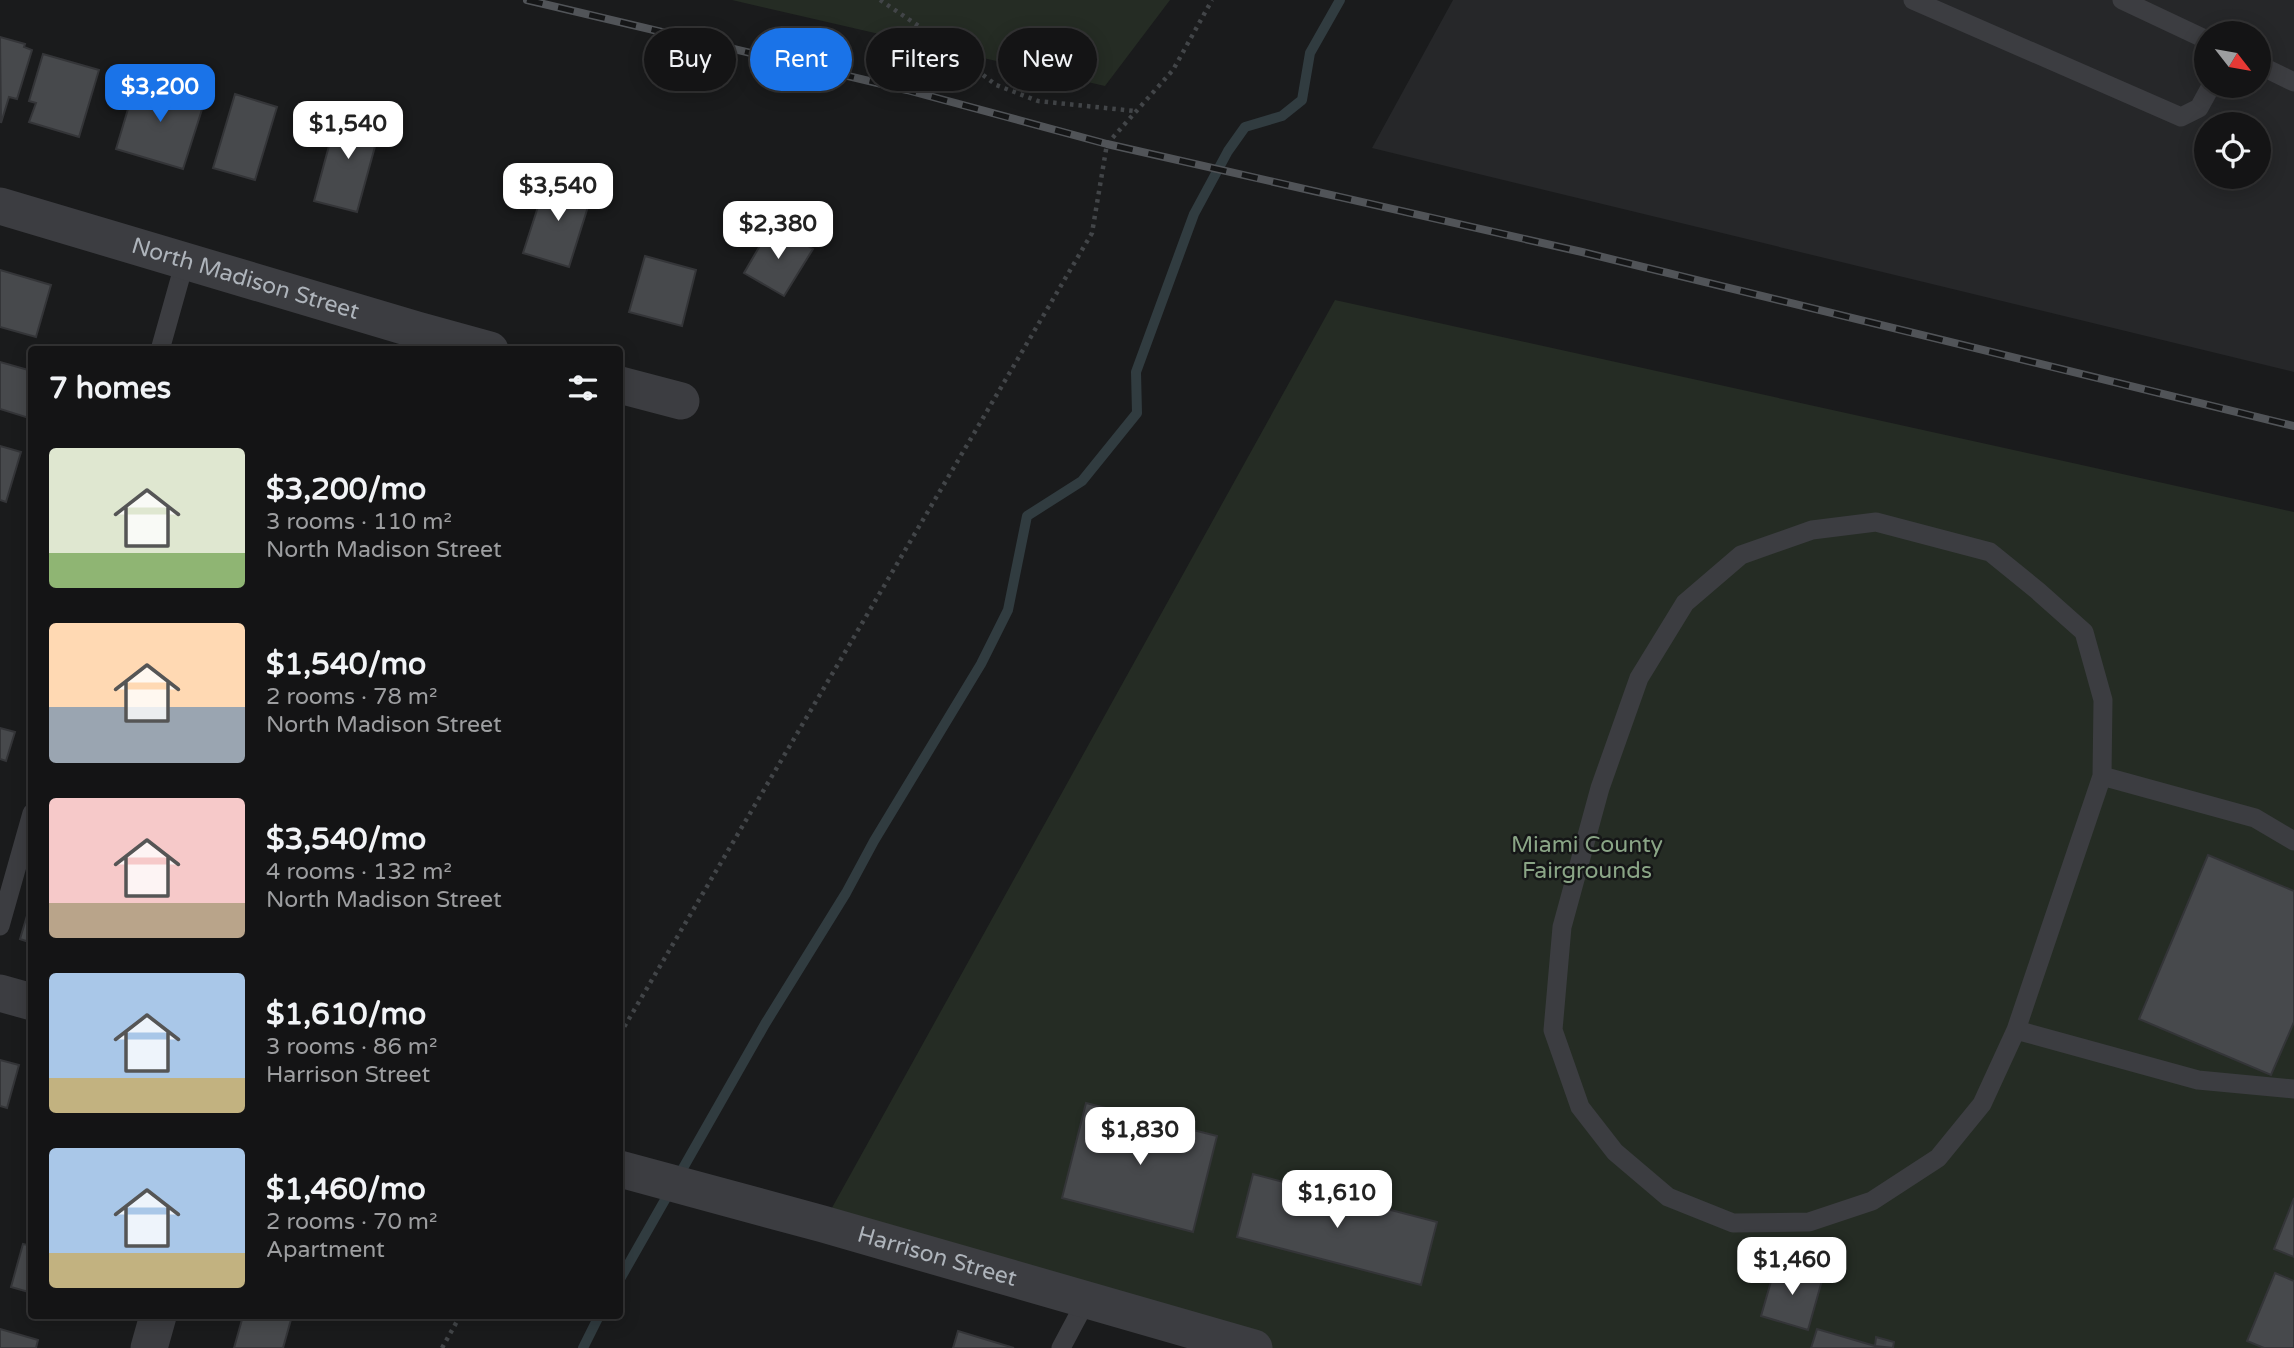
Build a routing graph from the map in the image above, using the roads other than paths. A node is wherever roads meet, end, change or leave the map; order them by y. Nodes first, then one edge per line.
1 (1913, 0) edge
2 (2122, 0) edge
3 (2194, 34) edge
4 (2272, 71) edge
5 (2294, 82) edge
6 (2204, 98) edge
7 (0, 206) edge
8 (185, 261) junction
9 (415, 340) edge
10 (161, 346) edge
11 (460, 346) edge
12 (623, 386) edge
13 (681, 401) dead end
14 (2102, 776) junction
15 (28, 827) edge
16 (2294, 841) edge
17 (0, 926) edge
18 (0, 993) edge
19 (28, 1001) edge
20 (2016, 1030) junction
21 (2294, 1089) edge
22 (623, 1170) edge
23 (1086, 1301) junction
24 (157, 1319) edge
25 (149, 1348) edge
26 (1061, 1348) edge
27 (1254, 1348) edge

1 - 6 lane
2 - 3 lane
4 - 5 lane
7 - 8 street, North Madison Street
8 - 9 street, North Madison Street
8 - 10 lane
9 - 11 street, North Madison Street
12 - 13 street
14 - 16 lane
14 - 20 lane
14 - 20 lane
15 - 17 lane
18 - 19 street
20 - 21 lane
22 - 23 street, Harrison Street
23 - 26 lane
23 - 27 street, Harrison Street
24 - 25 street

